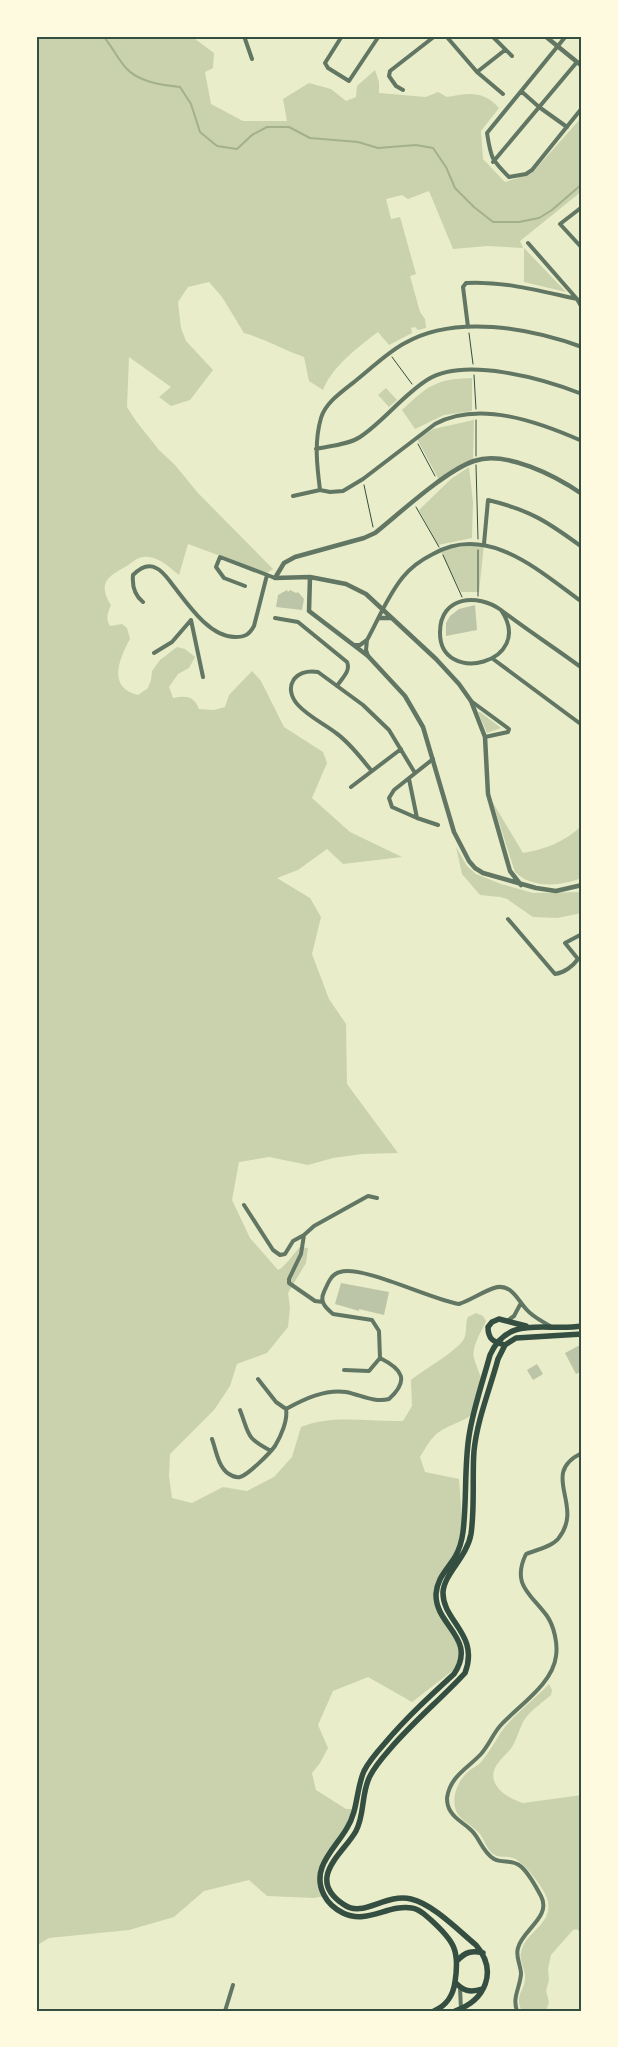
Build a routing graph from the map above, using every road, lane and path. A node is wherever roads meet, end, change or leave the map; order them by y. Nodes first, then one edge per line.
1 (244, 36) edge
2 (342, 36) edge
3 (379, 36) edge
4 (435, 36) edge
5 (446, 36) edge
6 (492, 36) edge
7 (545, 36) edge
8 (566, 36) edge
9 (558, 46) junction
10 (505, 50) junction
11 (512, 56) dead end
12 (252, 59) dead end
13 (576, 62) junction
14 (582, 66) edge
15 (477, 72) junction
16 (403, 90) dead end
17 (522, 90) junction
18 (503, 94) dead end
19 (539, 107) junction
20 (582, 108) edge
21 (567, 127) junction
22 (493, 162) junction
23 (582, 207) edge
24 (528, 243) dead end
25 (582, 248) edge
26 (576, 299) junction
27 (582, 317) edge
28 (468, 327) junction
29 (582, 347) edge
30 (389, 354) junction
31 (474, 370) junction
32 (416, 389) junction
33 (582, 394) edge
34 (416, 439) junction
35 (582, 441) edge
36 (316, 449) junction
37 (363, 479) junction
38 (439, 483) junction
39 (320, 490) junction
40 (582, 494) edge
41 (293, 496) dead end
42 (374, 533) junction
43 (478, 544) junction
44 (484, 544) junction
45 (582, 547) edge
46 (267, 575) junction
47 (310, 577) junction
48 (275, 578) junction
49 (245, 586) dead end
50 (478, 599) junction
51 (143, 602) dead end
52 (582, 602) edge
53 (383, 610) junction
54 (501, 610) junction
55 (196, 614) junction
56 (275, 618) dead end
57 (379, 618) junction
58 (392, 618) junction
59 (191, 620) junction
60 (367, 640) junction
61 (355, 645) junction
62 (446, 652) junction
63 (154, 654) dead end
64 (368, 656) junction
65 (436, 659) junction
66 (493, 659) junction
67 (582, 668) edge
68 (203, 677) dead end
69 (337, 686) junction
70 (471, 701) junction
71 (582, 725) edge
72 (485, 737) junction
73 (401, 748) junction
74 (433, 759) junction
75 (371, 770) junction
76 (415, 773) junction
77 (409, 779) junction
78 (351, 787) dead end
79 (417, 818) junction
80 (438, 825) dead end
81 (510, 871) junction
82 (505, 880) junction
83 (521, 885) junction
84 (581, 885) edge
85 (508, 919) dead end
86 (582, 934) edge
87 (377, 1198) dead end
88 (244, 1205) dead end
89 (304, 1235) junction
90 (323, 1302) junction
91 (521, 1303) junction
92 (508, 1321) junction
93 (582, 1326) edge
94 (531, 1328) junction
95 (553, 1328) junction
96 (582, 1334) edge
97 (495, 1343) junction
98 (505, 1345) junction
99 (380, 1358) junction
100 (344, 1370) dead end
101 (258, 1380) dead end
102 (286, 1409) junction
103 (240, 1410) dead end
104 (212, 1439) dead end
105 (271, 1451) junction
106 (582, 1452) edge
107 (483, 1953) junction
108 (456, 1961) junction
109 (455, 1982) junction
110 (233, 1985) dead end
111 (460, 1988) junction
112 (482, 1989) junction
113 (470, 2003) junction
114 (459, 2010) edge
115 (225, 2011) edge
116 (434, 2011) edge
117 (468, 2011) edge
118 (517, 2011) edge

1 - 12 street
2 - 3 street
4 - 16 street
5 - 15 street
6 - 10 street
7 - 9 street
8 - 9 street
9 - 13 street
9 - 17 street
10 - 11 street
10 - 15 street
13 - 14 street
13 - 19 street
15 - 18 street
17 - 19 street
17 - 22 street
19 - 21 street
19 - 22 street
20 - 21 street
21 - 22 street
23 - 25 street
24 - 26 street
26 - 27 street
26 - 28 street
28 - 29 street
28 - 30 street
28 - 31 path
30 - 32 path
30 - 36 street
31 - 32 street
31 - 33 street
32 - 36 street
34 - 35 street
34 - 37 street
34 - 38 path
36 - 39 street
37 - 39 street
37 - 42 path
38 - 40 street
38 - 42 street
39 - 41 street
42 - 48 street
43 - 44 street
43 - 50 path
43 - 53 street
44 - 45 street
44 - 52 street
46 - 48 street
46 - 49 street
46 - 55 street
47 - 48 street
47 - 53 street
47 - 61 street
50 - 54 street
50 - 62 street
51 - 55 street
53 - 57 street
53 - 58 street
54 - 66 street
54 - 67 street
55 - 59 street
56 - 69 street
57 - 58 street
57 - 60 street
58 - 65 street
59 - 63 street
59 - 68 street
60 - 61 street
60 - 64 street
61 - 64 street
62 - 65 street
62 - 66 street
64 - 74 street
65 - 70 street
66 - 71 street
69 - 73 street
69 - 75 street
70 - 72 street
70 - 72 street
72 - 81 street
73 - 75 street
73 - 76 street
74 - 76 street
74 - 82 street
75 - 78 street
76 - 77 street
77 - 79 street
77 - 79 street
79 - 80 street
81 - 82 street
81 - 83 street
82 - 83 street
83 - 84 street
85 - 86 street
87 - 89 street
88 - 89 street
89 - 90 street
90 - 91 street
90 - 99 street
91 - 92 street
91 - 95 street
92 - 94 main road
92 - 97 main road
93 - 95 main road
94 - 95 main road
94 - 97 main road
96 - 98 main road
97 - 98 main road
97 - 108 main road
98 - 107 main road
99 - 100 street
99 - 102 street
101 - 102 street
102 - 105 street
103 - 105 street
104 - 105 street
106 - 118 street
107 - 108 main road
107 - 112 main road
108 - 109 main road
109 - 111 main road
109 - 116 main road
110 - 115 street
111 - 112 main road
111 - 114 street
112 - 113 main road
113 - 114 main road
113 - 117 street

